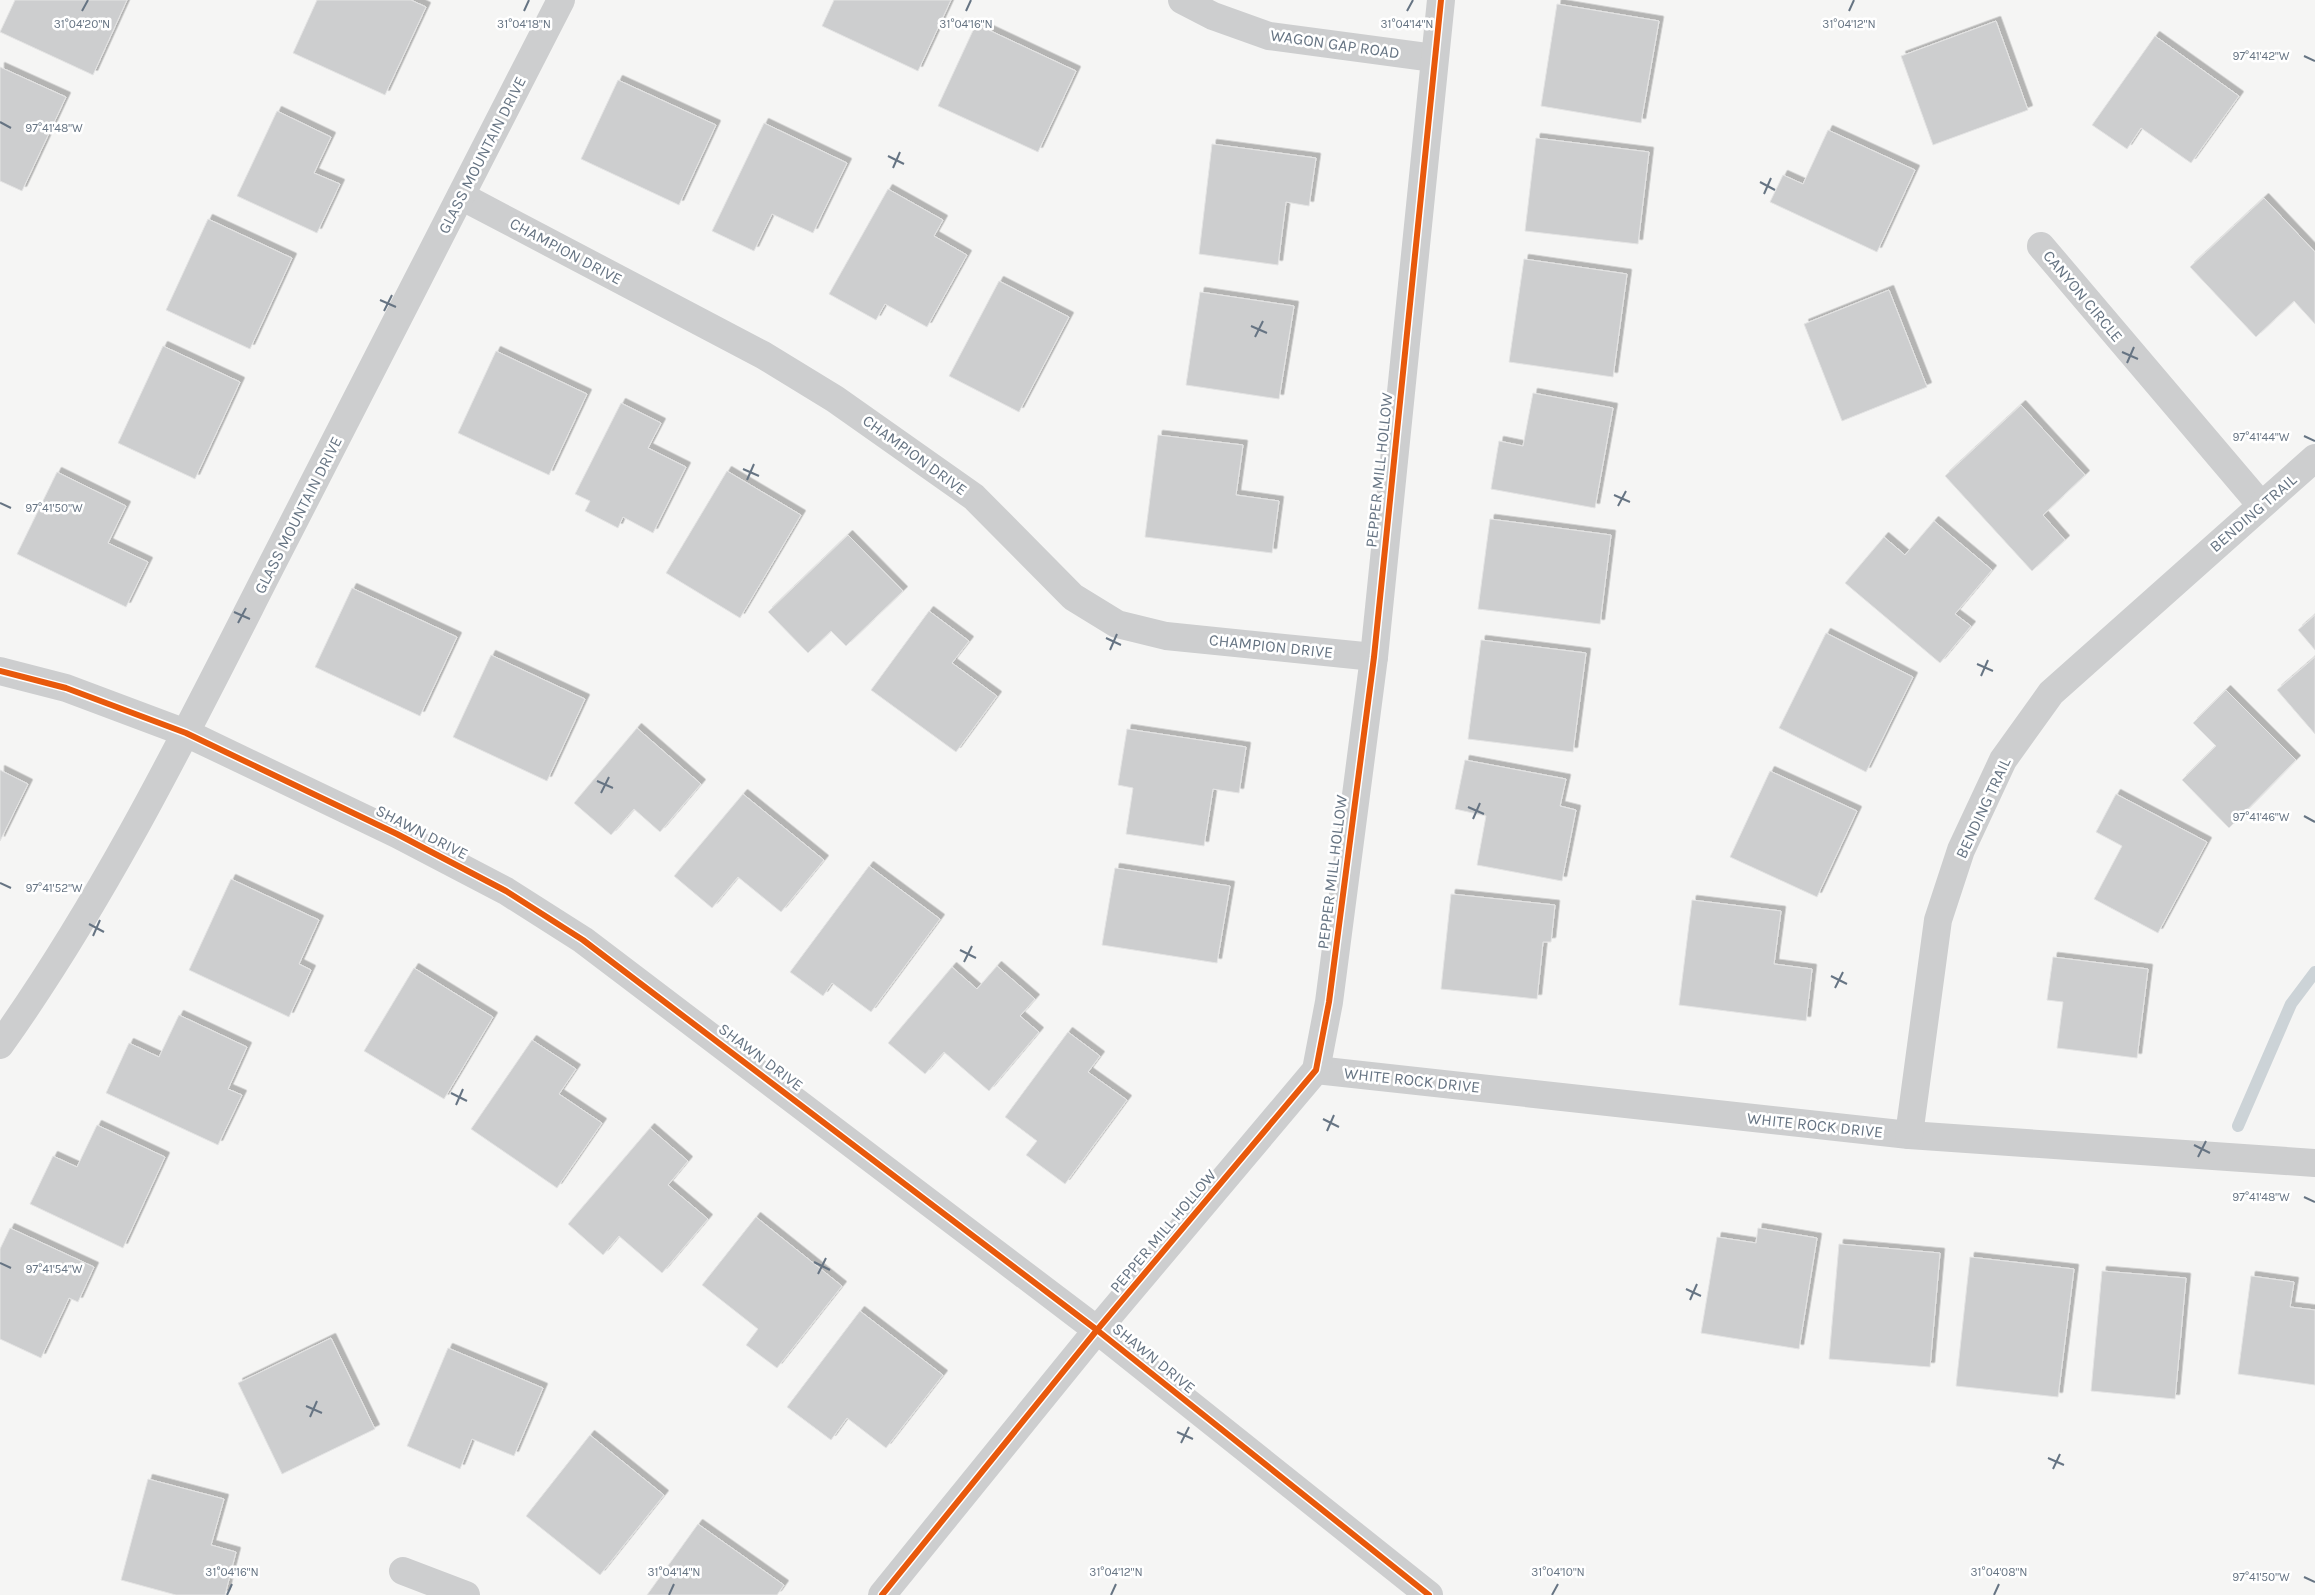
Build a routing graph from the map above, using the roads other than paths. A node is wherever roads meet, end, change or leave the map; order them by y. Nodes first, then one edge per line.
1 (561, 0) edge
2 (1182, 0) edge
3 (1441, 0) edge
4 (1434, 58) junction
5 (461, 196) junction
6 (2041, 246) dead end
7 (2315, 458) edge
8 (2261, 505) junction
9 (1374, 657) junction
10 (0, 671) edge
11 (186, 733) junction
12 (0, 1045) edge
13 (1316, 1070) junction
14 (1909, 1135) junction
15 (2315, 1163) edge
16 (1097, 1330) junction
17 (403, 1571) dead end
18 (466, 1595) edge
19 (882, 1595) edge
20 (1429, 1595) edge

1 - 5 street, GLASS MOUNTAIN DRIVE
2 - 4 street, WAGON GAP ROAD
3 - 4 street, PEPPER MILL HOLLOW
4 - 9 street, PEPPER MILL HOLLOW
5 - 9 street, CHAMPION DRIVE
5 - 11 street, GLASS MOUNTAIN DRIVE
6 - 8 street, CANYON CIRCLE
7 - 8 street, BENDING TRAIL
8 - 14 street, BENDING TRAIL
9 - 13 street, PEPPER MILL HOLLOW
10 - 11 street, SHAWN DRIVE
11 - 12 street, GLASS MOUNTAIN DRIVE
11 - 16 street, SHAWN DRIVE
13 - 14 street, WHITE ROCK DRIVE
13 - 16 street, PEPPER MILL HOLLOW
14 - 15 street, WHITE ROCK DRIVE
16 - 19 street, PEPPER MILL HOLLOW
16 - 20 street, SHAWN DRIVE
17 - 18 street

